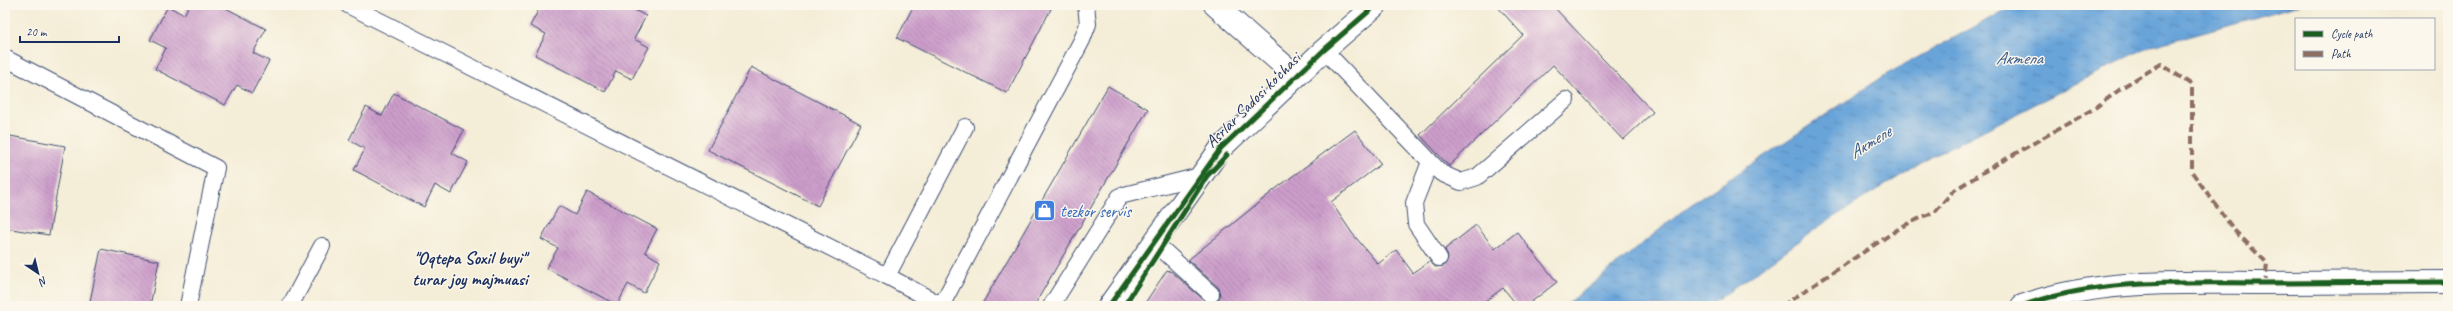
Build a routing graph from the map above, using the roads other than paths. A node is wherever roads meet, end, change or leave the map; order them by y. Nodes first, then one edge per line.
1 (348, 5) edge
2 (1086, 5) edge
3 (1216, 5) edge
4 (1376, 5) edge
5 (1324, 50) junction
6 (5, 58) edge
7 (1296, 76) junction
8 (1566, 100) dead end
9 (965, 127) dead end
10 (1430, 162) junction
11 (1200, 176) junction
12 (1154, 242) junction
13 (322, 246) dead end
14 (1439, 258) dead end
15 (887, 276) junction
16 (2448, 282) edge
17 (1211, 294) dead end
18 (188, 306) edge
19 (290, 306) edge
20 (941, 306) edge
21 (1051, 306) edge
22 (1110, 306) edge
23 (2022, 306) edge

1 - 15 lane
2 - 20 lane
3 - 7 street
4 - 5 street, Asrlar Sadosi ko‘chasi
5 - 7 street, Asrlar Sadosi ko‘chasi
5 - 10 lane
6 - 18 lane
7 - 11 street, Asrlar Sadosi ko‘chasi
8 - 10 lane
9 - 15 lane
10 - 14 lane
11 - 12 street, Asrlar Sadosi ko‘chasi
11 - 21 lane
12 - 17 lane
12 - 22 street, Asrlar Sadosi ko‘chasi
13 - 19 lane
15 - 20 lane
16 - 23 street

